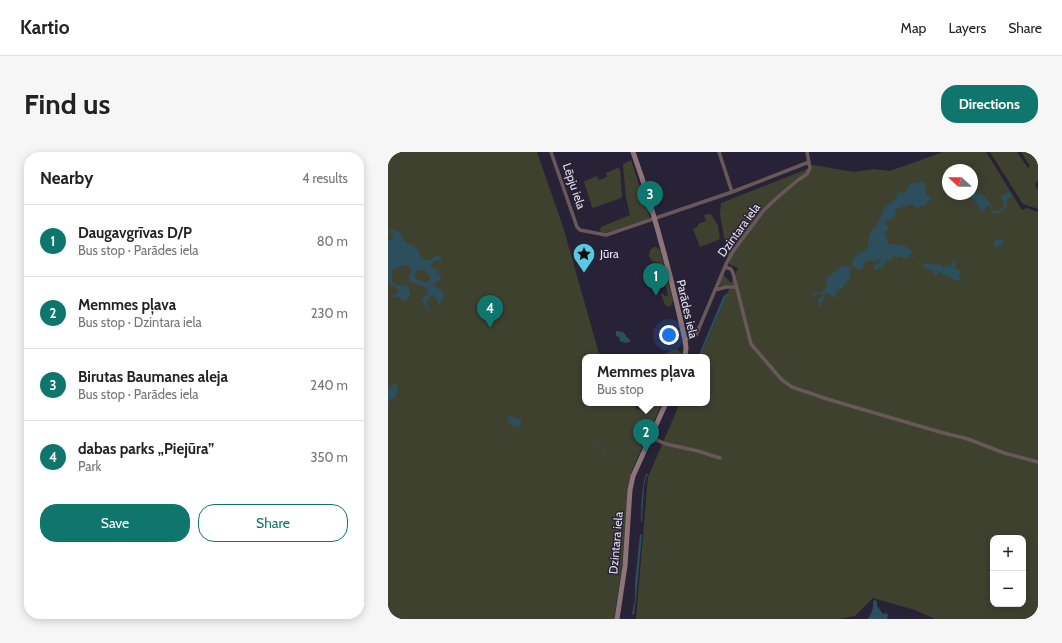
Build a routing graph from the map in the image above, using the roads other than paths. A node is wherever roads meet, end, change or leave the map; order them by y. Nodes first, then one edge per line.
1 (552, 152) edge
2 (633, 152) edge
3 (719, 152) edge
4 (807, 152) edge
5 (809, 162) junction
6 (732, 192) junction
7 (654, 219) junction
8 (725, 267) junction
9 (736, 287) junction
10 (715, 290) junction
11 (685, 340) junction
12 (685, 354) edge
13 (665, 406) edge
14 (650, 437) junction
15 (720, 458) dead end
16 (1038, 462) edge
17 (617, 619) edge

1 - 7 street, Lēpju iela
2 - 7 street, Parādes iela
3 - 6 street
4 - 5 street
5 - 6 street
5 - 8 street, Dzintara iela
6 - 7 street
7 - 11 street, Parādes iela
8 - 9 street
8 - 10 street, Dzintara iela
9 - 10 street
9 - 16 street
10 - 11 street, Dzintara iela
11 - 12 street, Parādes iela
13 - 14 street, Dzintara iela
14 - 15 street
14 - 17 street, Dzintara iela

